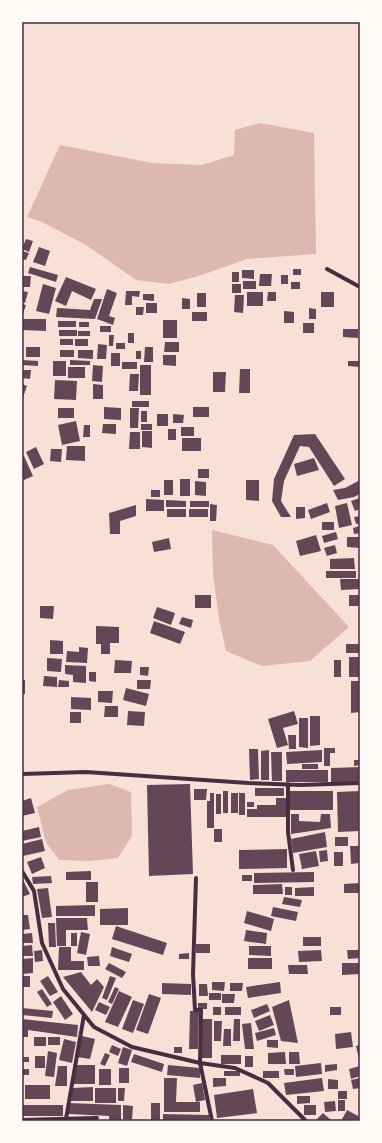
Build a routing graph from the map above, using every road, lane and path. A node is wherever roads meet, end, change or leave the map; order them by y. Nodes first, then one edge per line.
1 (327, 269) dead end
2 (360, 287) edge
3 (22, 774) edge
4 (360, 783) edge
5 (288, 784) junction
6 (22, 870) edge
7 (292, 870) dead end
8 (196, 878) dead end
9 (84, 1014) junction
10 (200, 1063) junction
11 (97, 1118) dead end
12 (22, 1120) edge
13 (66, 1120) edge
14 (212, 1121) edge
15 (306, 1121) edge

1 - 2 street
3 - 5 street
4 - 5 street
5 - 7 street
6 - 9 street
8 - 10 street
9 - 10 street
9 - 13 street
10 - 14 street
10 - 15 street
11 - 13 street
12 - 13 street

